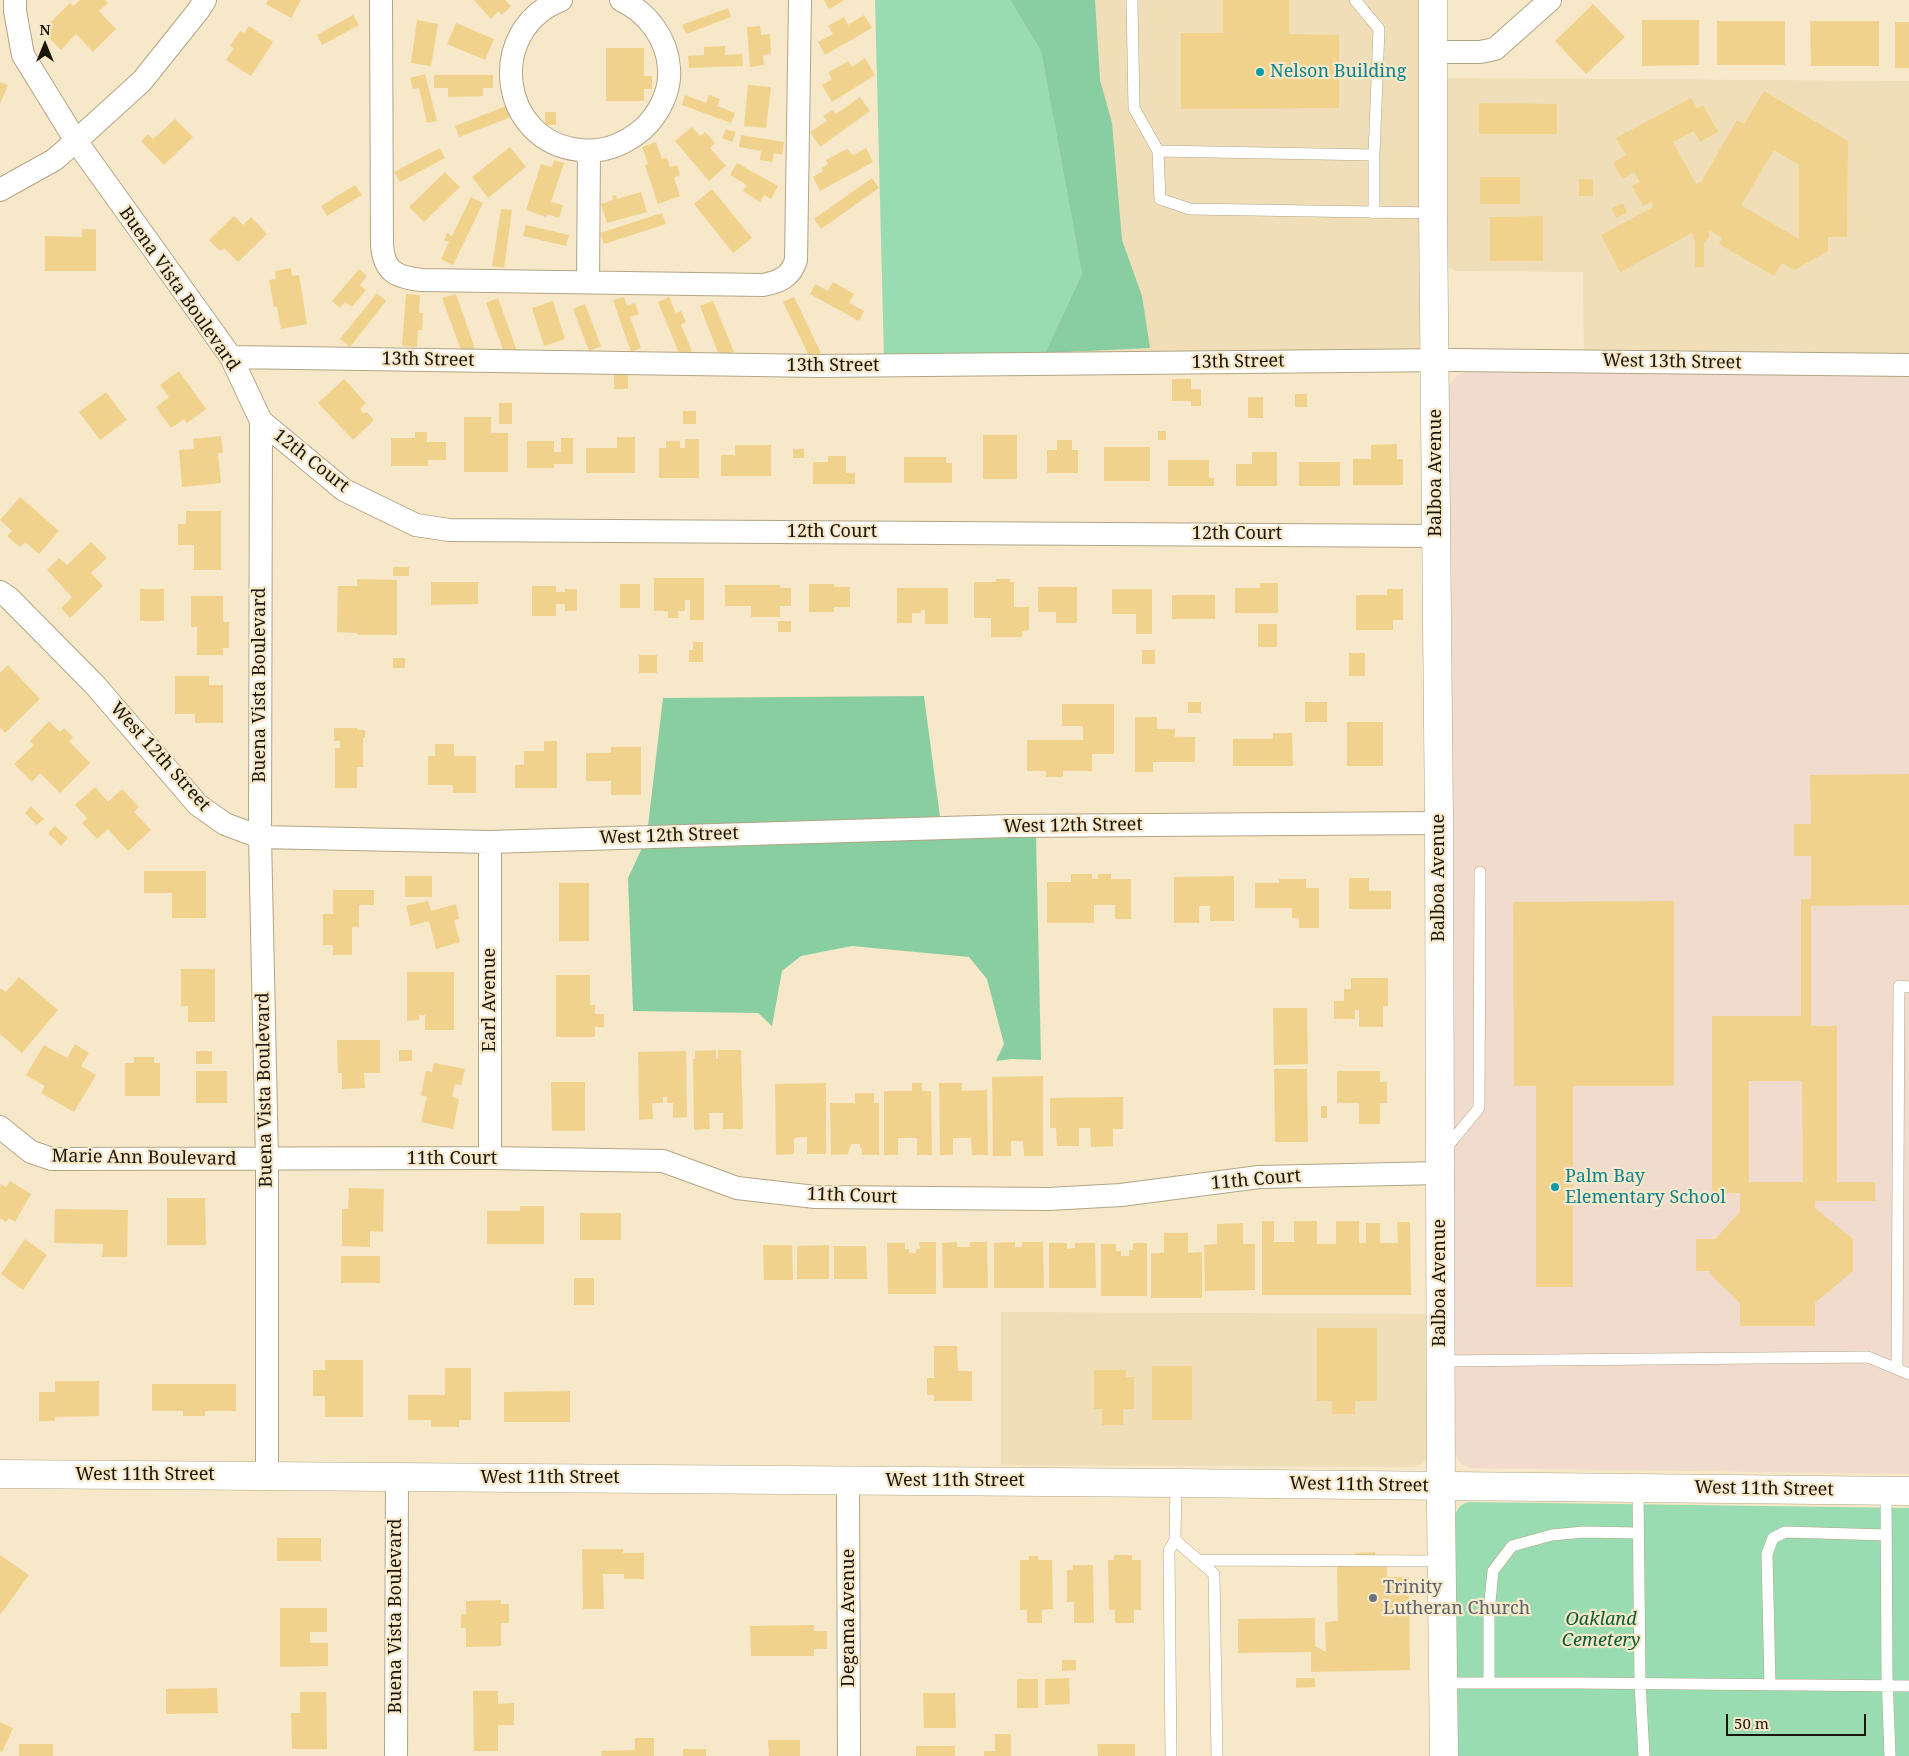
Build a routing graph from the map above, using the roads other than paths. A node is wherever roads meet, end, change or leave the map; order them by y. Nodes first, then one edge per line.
1 (15, 0) edge
2 (205, 0) edge
3 (381, 0) edge
4 (561, 0) edge
5 (621, 0) edge
6 (800, 0) edge
7 (1132, 0) edge
8 (1355, 0) edge
9 (1433, 0) edge
10 (1550, 0) edge
11 (1433, 52) junction
12 (76, 142) junction
13 (588, 151) junction
14 (1158, 151) junction
15 (1374, 154) junction
16 (0, 190) edge
17 (1374, 214) junction
18 (1433, 214) junction
19 (588, 282) junction
20 (231, 358) junction
21 (1436, 360) junction
22 (1909, 365) edge
23 (262, 421) junction
24 (1436, 536) junction
25 (0, 592) edge
26 (1439, 823) junction
27 (260, 837) junction
28 (490, 842) junction
29 (1480, 872) dead end
30 (1909, 987) edge
31 (0, 1127) edge
32 (1440, 1143) junction
33 (490, 1158) junction
34 (267, 1160) junction
35 (1440, 1173) junction
36 (1440, 1361) junction
37 (1896, 1369) junction
38 (1909, 1374) edge
39 (0, 1474) edge
40 (267, 1476) junction
41 (397, 1477) junction
42 (848, 1480) junction
43 (1176, 1483) junction
44 (1441, 1486) junction
45 (1638, 1487) junction
46 (1897, 1491) edge
47 (1638, 1533) junction
48 (1886, 1534) junction
49 (1175, 1540) junction
50 (1198, 1560) junction
51 (1441, 1561) junction
52 (1489, 1683) junction
53 (1443, 1684) junction
54 (1640, 1684) junction
55 (1770, 1685) junction
56 (1909, 1686) edge
57 (1888, 1687) junction
58 (396, 1756) edge
59 (850, 1756) edge
60 (1171, 1756) edge
61 (1217, 1756) edge
62 (1444, 1756) edge
63 (1644, 1756) edge
64 (1890, 1756) edge

1 - 12 street, Buena Vista Boulevard
2 - 12 street
3 - 19 street
4 - 13 street
5 - 13 street
6 - 19 street
7 - 14 lane
8 - 15 lane
9 - 11 main road, Balboa Avenue
10 - 11 street
11 - 18 main road, Balboa Avenue
12 - 16 street
12 - 20 street, Buena Vista Boulevard
13 - 19 street
14 - 15 lane
14 - 17 lane
15 - 17 lane
17 - 18 lane
18 - 21 main road, Balboa Avenue
20 - 21 street, 13th Street
20 - 23 street, Buena Vista Boulevard
21 - 22 street, West 13th Street
21 - 24 main road, Balboa Avenue
23 - 24 street, 12th Court
23 - 27 street, Buena Vista Boulevard
24 - 26 main road, Balboa Avenue
25 - 27 street, West 12th Street
26 - 28 street, West 12th Street
26 - 32 main road, Balboa Avenue
27 - 28 street, West 12th Street
27 - 34 street, Buena Vista Boulevard
28 - 33 street, Earl Avenue
29 - 32 lane
30 - 37 lane
31 - 34 street, Marie Ann Boulevard
32 - 35 main road, Balboa Avenue
33 - 34 street, 11th Court
33 - 35 street, 11th Court
34 - 40 street, Buena Vista Boulevard
35 - 36 main road, Balboa Avenue
36 - 37 lane
36 - 44 main road, Balboa Avenue
37 - 38 lane
39 - 40 main road, West 11th Street
40 - 41 main road, West 11th Street
41 - 42 main road, West 11th Street
41 - 58 street, Buena Vista Boulevard
42 - 43 main road, West 11th Street
42 - 59 street, Degama Avenue
43 - 44 main road, West 11th Street
43 - 49 lane
44 - 45 main road, West 11th Street
44 - 51 main road, Balboa Avenue
45 - 46 main road, West 11th Street
45 - 47 lane
46 - 48 lane
47 - 52 lane
47 - 54 lane
48 - 55 lane
48 - 57 lane
49 - 50 lane
49 - 60 lane
50 - 51 lane
50 - 61 lane
51 - 53 main road, Balboa Avenue
52 - 53 lane
52 - 54 lane
53 - 62 main road, Balboa Avenue
54 - 55 lane
54 - 63 lane
55 - 57 lane
56 - 57 lane
57 - 64 lane

